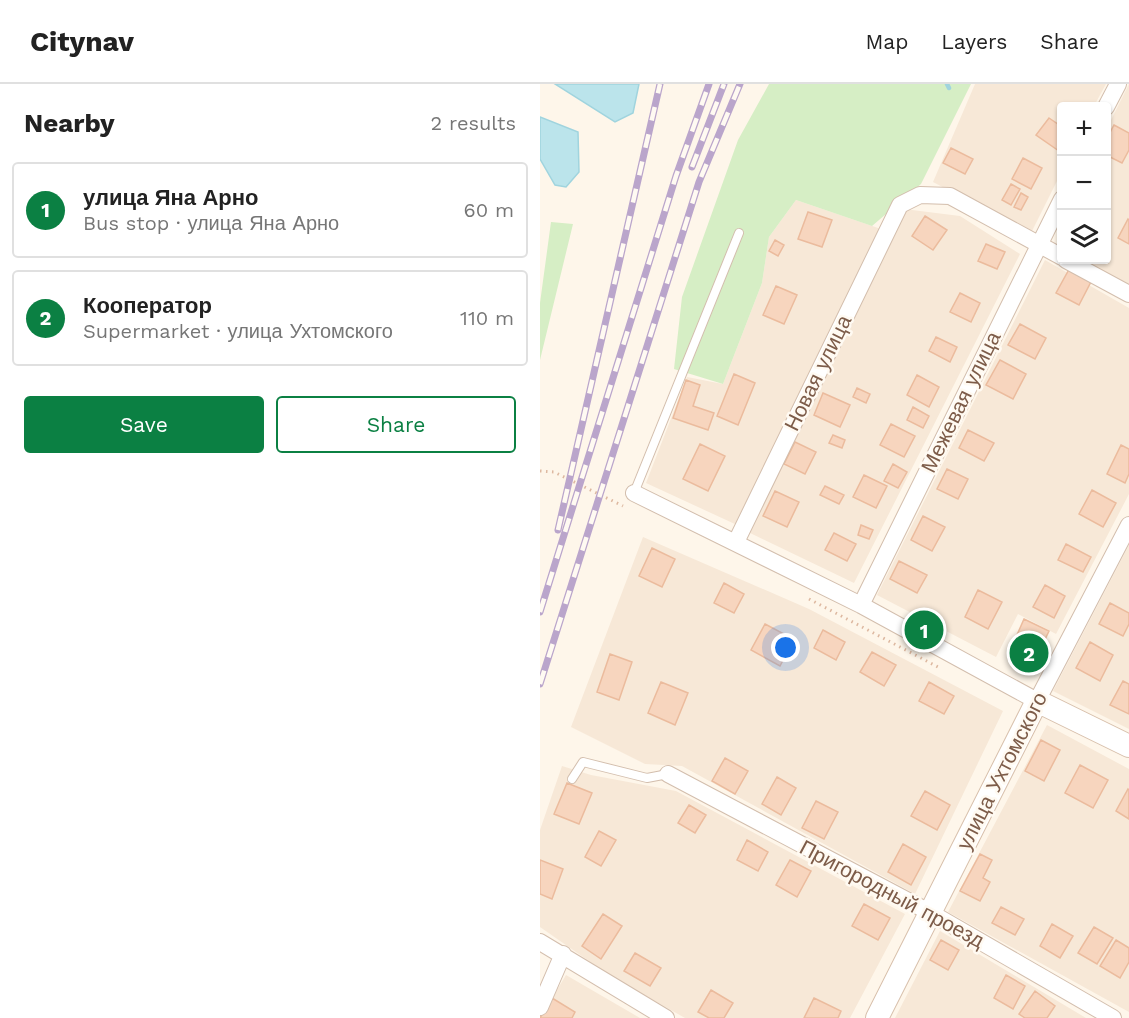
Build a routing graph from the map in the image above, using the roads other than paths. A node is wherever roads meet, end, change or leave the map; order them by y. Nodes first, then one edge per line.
1 (1118, 84) edge
2 (1109, 102) edge
3 (1057, 209) edge
4 (739, 233) dead end
5 (1039, 245) junction
6 (1057, 254) edge
7 (1073, 264) edge
8 (1129, 294) edge
9 (633, 501) joint
10 (1129, 525) edge
11 (736, 542) junction
12 (861, 605) junction
13 (1037, 701) junction
14 (1129, 746) edge
15 (668, 774) joint
16 (572, 779) dead end
17 (932, 913) junction
18 (540, 942) edge
19 (562, 954) junction
20 (540, 1006) edge
21 (666, 1018) edge
22 (877, 1018) edge
23 (1113, 1018) edge

1 - 2 street
3 - 5 street, Межевая улица
4 - 9 lane
5 - 6 street
5 - 11 street, Новая улица
5 - 12 street, Межевая улица
7 - 8 street
9 - 11 street
10 - 13 street, улица Ухтомского
11 - 12 street
12 - 13 street
13 - 14 main road
13 - 17 main road, улица Ухтомского
15 - 16 lane
15 - 17 street, Пригородный проезд
17 - 22 main road, улица Ухтомского
17 - 23 street, Пригородный проезд
18 - 19 street
19 - 20 street
19 - 21 street

